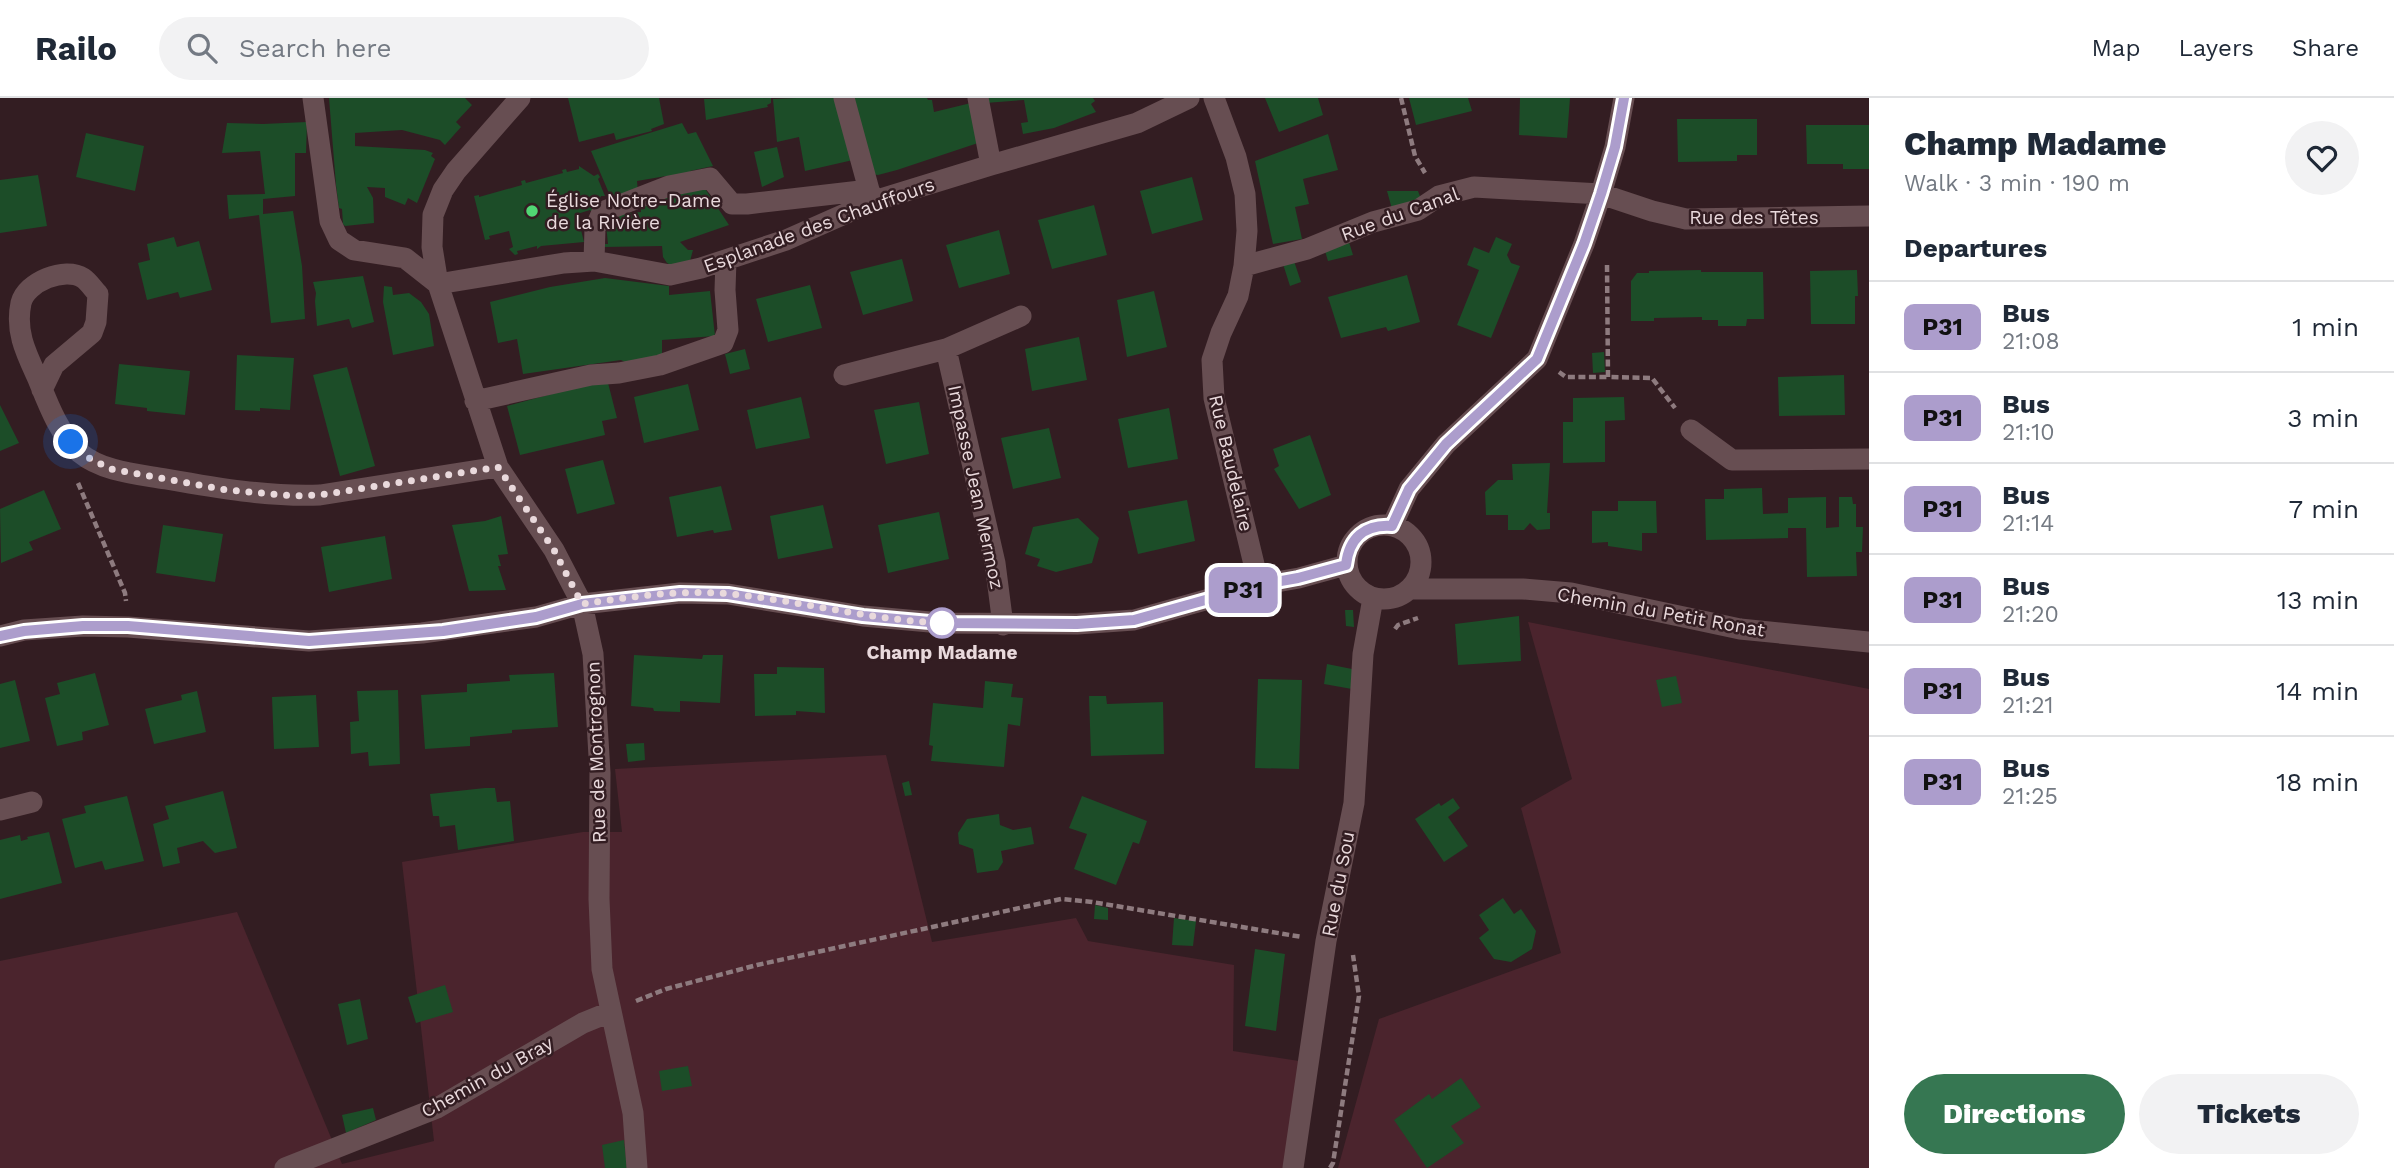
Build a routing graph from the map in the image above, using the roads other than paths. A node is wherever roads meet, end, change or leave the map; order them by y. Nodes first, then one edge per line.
1 (313, 98) edge
2 (520, 98) edge
3 (844, 98) edge
4 (978, 98) edge
5 (1189, 98) edge
6 (1214, 98) edge
7 (1623, 98) edge
8 (991, 165) junction
9 (1601, 194) junction
10 (871, 196) junction
11 (1869, 216) edge
12 (726, 260) junction
13 (594, 261) junction
14 (1244, 266) junction
15 (438, 284) junction
16 (1021, 316) dead end
17 (946, 349) junction
18 (844, 375) dead end
19 (42, 390) junction
20 (475, 401) junction
21 (1691, 430) road end
22 (1869, 459) edge
23 (498, 467) junction
24 (1392, 526) junction
25 (1346, 565) junction
26 (1259, 585) junction
27 (1411, 589) junction
28 (1373, 598) junction
29 (582, 604) junction
30 (1003, 625) junction
31 (0, 636) edge
32 (1869, 642) edge
33 (32, 802) dead end
34 (0, 810) edge
35 (610, 1012) junction
36 (285, 1168) edge
37 (637, 1168) edge
38 (1293, 1168) edge

1 - 15 street
2 - 15 street, Rue de Montrognon
3 - 10 street
4 - 8 street
5 - 8 street, Esplanade des Chauffours
6 - 14 street, Rue Baudelaire
7 - 9 street
8 - 10 street, Esplanade des Chauffours
9 - 11 street, Rue des Têtes
9 - 14 street, Rue du Canal
9 - 24 street
10 - 12 street, Esplanade des Chauffours
10 - 13 street
12 - 13 street, Esplanade des Chauffours
12 - 20 street
13 - 15 street, Esplanade des Chauffours
14 - 26 street, Rue Baudelaire
15 - 20 street, Rue de Montrognon
16 - 17 street
17 - 18 street
17 - 30 street, Impasse Jean Mermoz
19 - 19 street
19 - 23 street
20 - 23 street, Rue de Montrognon
21 - 22 street
23 - 29 street, Rue de Montrognon
24 - 25 street
24 - 27 street
25 - 26 street
25 - 28 street
26 - 30 street
27 - 28 street
27 - 32 street, Chemin du Petit Ronat
28 - 38 street, Rue du Sou
29 - 30 street
29 - 31 street
29 - 35 street, Rue de Montrognon
33 - 34 street
35 - 36 street, Chemin du Bray
35 - 37 street, Rue de Montrognon

